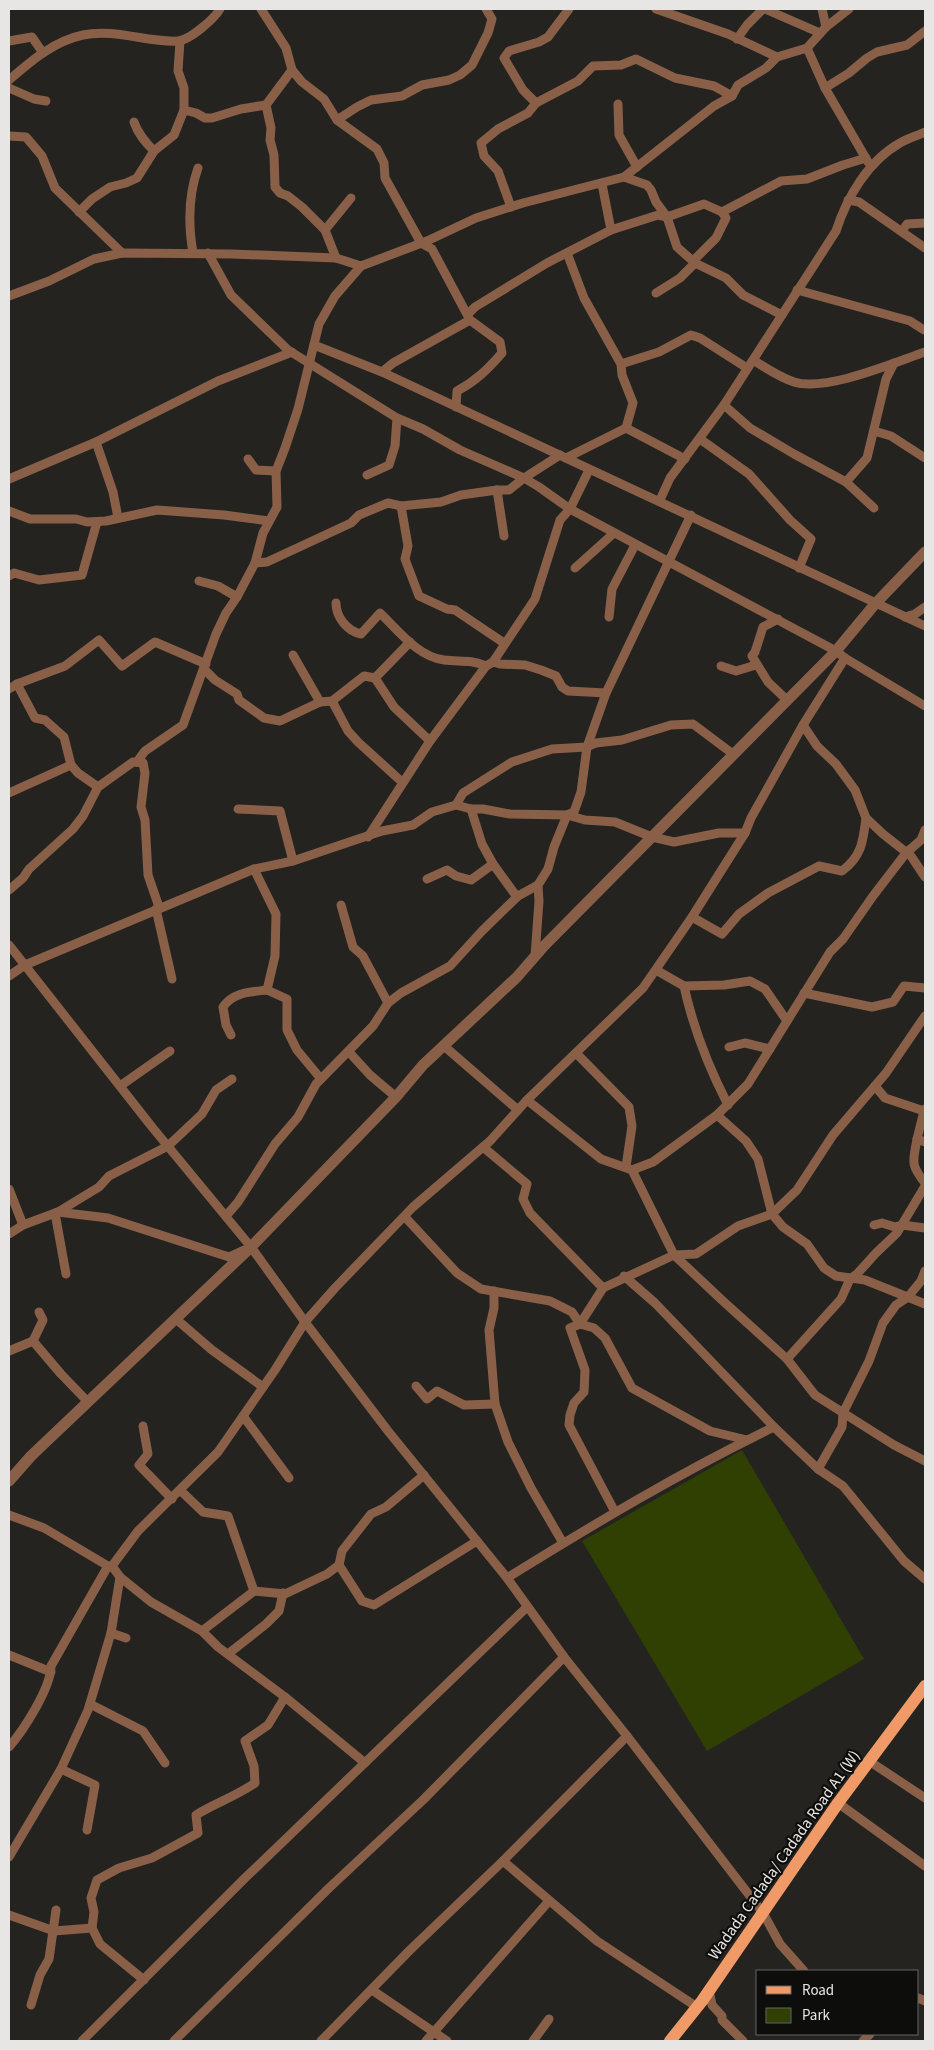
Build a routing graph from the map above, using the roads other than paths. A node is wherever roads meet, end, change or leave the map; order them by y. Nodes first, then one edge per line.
1 (220, 9) edge
2 (261, 9) edge
3 (486, 9) edge
4 (569, 9) edge
5 (656, 9) edge
6 (764, 9) edge
7 (822, 9) edge
8 (849, 9) edge
9 (678, 13) edge
10 (823, 30) junction
11 (925, 31) edge
12 (737, 39) junction
13 (9, 41) edge
14 (180, 41) junction
15 (807, 48) junction
16 (44, 53) junction
17 (777, 58) junction
18 (292, 70) junction
19 (9, 80) edge
20 (9, 88) edge
21 (825, 88) junction
22 (732, 96) junction
23 (46, 101) dead end
24 (536, 103) junction
25 (618, 104) dead end
26 (266, 105) junction
27 (184, 110) junction
28 (337, 120) junction
29 (134, 122) dead end
30 (925, 132) edge
31 (9, 136) edge
32 (154, 151) junction
33 (866, 158) junction
34 (637, 167) junction
35 (871, 167) junction
36 (198, 168) dead end
37 (624, 177) junction
38 (602, 184) junction
39 (351, 198) dead end
40 (848, 200) junction
41 (511, 208) junction
42 (79, 212) junction
43 (722, 212) junction
44 (667, 217) junction
45 (925, 223) edge
46 (325, 230) junction
47 (611, 230) junction
48 (902, 230) junction
49 (421, 243) junction
50 (925, 248) edge
51 (122, 253) junction
52 (193, 253) junction
53 (567, 253) junction
54 (208, 254) junction
55 (336, 258) junction
56 (694, 262) junction
57 (361, 266) junction
58 (797, 290) junction
59 (656, 293) dead end
60 (9, 296) edge
61 (782, 315) junction
62 (469, 317) junction
63 (925, 331) edge
64 (314, 345) junction
65 (925, 351) edge
66 (292, 352) junction
67 (925, 359) edge
68 (753, 360) junction
69 (309, 363) junction
70 (894, 363) junction
71 (621, 364) junction
72 (747, 368) junction
73 (382, 372) junction
74 (724, 405) junction
75 (456, 407) junction
76 (397, 418) junction
77 (626, 428) junction
78 (874, 431) junction
79 (700, 439) junction
80 (96, 442) junction
81 (563, 457) junction
82 (925, 458) edge
83 (248, 459) dead end
84 (685, 459) junction
85 (589, 470) junction
86 (276, 471) junction
87 (366, 475) dead end
88 (524, 478) junction
89 (9, 479) edge
90 (846, 482) junction
91 (497, 490) junction
92 (660, 500) junction
93 (401, 506) junction
94 (874, 508) dead end
95 (570, 509) junction
96 (9, 511) edge
97 (691, 515) junction
98 (118, 518) junction
99 (269, 521) junction
100 (97, 522) junction
101 (614, 533) junction
102 (504, 536) dead end
103 (635, 545) junction
104 (925, 552) edge
105 (256, 563) junction
106 (669, 563) junction
107 (575, 568) dead end
108 (799, 568) junction
109 (9, 576) edge
110 (198, 581) dead end
111 (237, 597) junction
112 (336, 603) dead end
113 (875, 604) junction
114 (925, 607) edge
115 (905, 616) junction
116 (609, 617) dead end
117 (778, 619) junction
118 (925, 626) edge
119 (410, 642) junction
120 (504, 643) junction
121 (293, 655) dead end
122 (841, 655) junction
123 (489, 664) junction
124 (756, 665) junction
125 (721, 666) dead end
126 (205, 667) junction
127 (375, 678) junction
128 (11, 687) edge
129 (606, 693) junction
130 (787, 700) junction
131 (332, 701) junction
132 (320, 702) junction
133 (925, 706) edge
134 (803, 725) junction
135 (430, 741) junction
136 (587, 747) junction
137 (733, 754) junction
138 (143, 763) junction
139 (71, 765) junction
140 (402, 782) junction
141 (98, 787) junction
142 (9, 792) edge
143 (456, 805) junction
144 (238, 809) dead end
145 (471, 810) junction
146 (567, 815) junction
147 (866, 818) junction
148 (925, 830) edge
149 (745, 833) junction
150 (368, 837) junction
151 (652, 837) junction
152 (906, 853) junction
153 (925, 859) edge
154 (293, 861) junction
155 (915, 862) junction
156 (492, 864) junction
157 (254, 869) junction
158 (925, 877) edge
159 (427, 879) dead end
160 (538, 885) junction
161 (9, 890) edge
162 (517, 897) junction
163 (341, 905) dead end
164 (158, 908) junction
165 (692, 917) junction
166 (9, 945) edge
167 (535, 956) junction
168 (24, 966) junction
169 (656, 970) junction
170 (9, 976) edge
171 (172, 980) dead end
172 (684, 986) junction
173 (925, 988) edge
174 (267, 990) junction
175 (804, 993) junction
176 (388, 1003) junction
177 (925, 1016) edge
178 (787, 1021) junction
179 (231, 1035) dead end
180 (444, 1046) junction
181 (729, 1047) dead end
182 (770, 1049) junction
183 (170, 1051) dead end
184 (349, 1052) junction
185 (576, 1053) junction
186 (232, 1079) dead end
187 (320, 1080) junction
188 (120, 1086) junction
189 (875, 1086) junction
190 (396, 1097) junction
191 (527, 1100) junction
192 (728, 1104) junction
193 (518, 1110) junction
194 (924, 1110) edge
195 (717, 1115) junction
196 (921, 1140) edge
197 (168, 1146) junction
198 (483, 1147) junction
199 (629, 1168) junction
200 (925, 1184) edge
201 (9, 1188) edge
202 (57, 1213) junction
203 (772, 1214) junction
204 (226, 1216) junction
205 (405, 1217) junction
206 (24, 1225) junction
207 (874, 1225) dead end
208 (902, 1225) junction
209 (925, 1228) edge
210 (9, 1234) edge
211 (252, 1247) junction
212 (674, 1255) junction
213 (925, 1271) edge
214 (66, 1274) dead end
215 (624, 1276) junction
216 (850, 1279) junction
217 (602, 1288) junction
218 (494, 1291) junction
219 (908, 1297) junction
220 (925, 1304) edge
221 (39, 1312) dead end
222 (176, 1319) junction
223 (305, 1322) junction
224 (580, 1324) junction
225 (33, 1341) junction
226 (9, 1351) edge
227 (787, 1359) junction
228 (416, 1386) dead end
229 (263, 1387) junction
230 (88, 1402) junction
231 (495, 1404) junction
232 (843, 1413) junction
233 (243, 1416) junction
234 (143, 1426) dead end
235 (774, 1427) junction
236 (747, 1440) junction
237 (925, 1461) edge
238 (818, 1469) junction
239 (424, 1475) junction
240 (289, 1478) dead end
241 (9, 1481) edge
242 (180, 1490) junction
243 (172, 1498) junction
244 (616, 1512) junction
245 (9, 1515) edge
246 (477, 1542) junction
247 (563, 1543) junction
248 (339, 1565) junction
249 (110, 1566) junction
250 (120, 1576) junction
251 (507, 1578) junction
252 (925, 1579) edge
253 (254, 1591) junction
254 (283, 1593) junction
255 (527, 1607) junction
256 (202, 1631) junction
257 (111, 1632) junction
258 (126, 1638) dead end
259 (228, 1654) junction
260 (9, 1655) edge
261 (564, 1657) junction
262 (51, 1672) junction
263 (924, 1692) edge
264 (285, 1697) junction
265 (90, 1704) junction
266 (627, 1736) junction
267 (9, 1746) edge
268 (870, 1761) junction
269 (365, 1763) junction
270 (165, 1764) dead end
271 (61, 1769) junction
272 (925, 1798) edge
273 (838, 1803) junction
274 (87, 1830) dead end
275 (9, 1857) edge
276 (503, 1861) junction
277 (925, 1866) edge
278 (549, 1901) junction
279 (56, 1910) dead end
280 (763, 1913) junction
281 (9, 1915) edge
282 (92, 1928) junction
283 (54, 1931) junction
284 (803, 1970) edge
285 (144, 1980) junction
286 (372, 1990) junction
287 (709, 1990) junction
288 (31, 2005) dead end
289 (697, 2007) junction
290 (549, 2019) dead end
291 (433, 2031) junction
292 (82, 2041) edge
293 (174, 2041) edge
294 (321, 2041) edge
295 (426, 2041) edge
296 (447, 2041) edge
297 (533, 2041) edge
298 (670, 2041) edge
299 (743, 2041) edge

1 - 14 street
2 - 18 street
3 - 28 street
4 - 24 street
5 - 9 street
6 - 10 street
6 - 12 street
7 - 10 street
8 - 10 street
9 - 12 street
10 - 15 street
11 - 21 street
12 - 17 street
13 - 16 street
14 - 16 street
14 - 27 street
15 - 17 street
15 - 21 street
16 - 19 street
17 - 22 street
18 - 26 street
18 - 28 street
20 - 23 street
21 - 33 street
22 - 24 street
22 - 34 street
24 - 41 street
25 - 34 street
26 - 27 street
26 - 46 street
27 - 32 street
28 - 49 street
29 - 32 street
30 - 35 street
31 - 42 street
32 - 42 street
33 - 35 street
33 - 43 street
34 - 37 street
35 - 40 street
36 - 52 street
37 - 38 street
37 - 44 street
38 - 41 street
38 - 47 street
39 - 46 street
40 - 48 street
40 - 58 street
41 - 49 street
42 - 51 street
43 - 44 street
43 - 56 street
44 - 47 street
44 - 56 street
45 - 48 street
46 - 55 street
47 - 53 street
48 - 50 street
49 - 57 street
49 - 62 street
51 - 52 street
51 - 60 street
52 - 54 street
53 - 62 street
53 - 71 street
54 - 55 street
54 - 66 street
55 - 57 street
56 - 59 street
56 - 61 street
57 - 64 street
58 - 61 street
58 - 63 street
61 - 68 street
62 - 73 street
62 - 75 street
64 - 69 street
64 - 73 street
65 - 67 street
65 - 70 street
66 - 69 street
66 - 80 street
68 - 70 street
68 - 72 street
69 - 76 street
69 - 86 street
70 - 78 street
71 - 72 street
71 - 77 street
72 - 74 street
73 - 75 street
74 - 79 street
74 - 90 street
75 - 81 street
76 - 87 street
76 - 88 street
77 - 81 street
77 - 84 street
78 - 82 street
78 - 90 street
79 - 84 street
79 - 108 street
80 - 89 street
80 - 98 street
81 - 85 street
81 - 88 street
83 - 86 street
84 - 92 street
85 - 92 street
85 - 95 street
86 - 99 street
88 - 91 street
88 - 95 street
90 - 94 street
91 - 93 street
91 - 102 street
92 - 97 street
93 - 105 street
93 - 120 street
95 - 101 street
95 - 120 street
96 - 100 street
97 - 106 street
97 - 108 street
98 - 99 street
98 - 100 street
99 - 105 street
100 - 109 street
101 - 103 street
101 - 107 street
103 - 106 street
103 - 116 street
104 - 113 street
105 - 111 street
106 - 117 street
106 - 129 street
108 - 113 street
110 - 111 street
111 - 126 street
112 - 119 street
113 - 115 street
113 - 122 street
114 - 115 street
115 - 118 street
117 - 122 street
117 - 124 street
119 - 123 street
119 - 127 street
120 - 123 street
121 - 132 street
122 - 130 street
122 - 133 street
122 - 134 street
123 - 129 street
123 - 135 street
124 - 125 street
124 - 130 street
126 - 128 street
126 - 132 street
126 - 138 street
127 - 131 street
127 - 135 street
128 - 139 street
129 - 136 street
130 - 137 street
131 - 132 street
131 - 140 street
134 - 147 street
134 - 149 street
135 - 140 street
136 - 137 street
136 - 143 street
136 - 146 street
137 - 151 street
138 - 141 street
138 - 164 street
139 - 141 street
139 - 142 street
140 - 150 street
141 - 161 street
143 - 145 street
143 - 150 street
144 - 154 street
145 - 146 street
145 - 156 street
146 - 151 street
146 - 160 street
147 - 152 street
147 - 165 street
148 - 152 street
149 - 151 street
149 - 165 street
150 - 154 street
151 - 167 street
152 - 155 street
152 - 175 street
153 - 155 street
154 - 157 street
155 - 158 street
156 - 159 street
156 - 162 street
157 - 164 street
157 - 174 street
160 - 162 street
160 - 167 street
162 - 176 street
163 - 176 street
164 - 168 street
164 - 171 street
165 - 169 street
166 - 168 street
167 - 180 street
168 - 170 street
168 - 188 street
169 - 172 street
169 - 185 street
172 - 178 street
172 - 192 street
173 - 175 street
174 - 179 street
174 - 187 street
175 - 178 street
176 - 184 street
177 - 189 street
178 - 182 street
180 - 190 street
180 - 193 street
181 - 182 street
182 - 192 street
183 - 188 street
184 - 187 street
184 - 190 street
185 - 191 street
185 - 199 street
186 - 197 street
187 - 204 street
188 - 197 street
189 - 194 street
189 - 203 street
190 - 211 street
191 - 193 street
191 - 199 street
192 - 195 street
193 - 198 street
194 - 196 street
195 - 199 street
195 - 203 street
196 - 200 street
197 - 202 street
197 - 204 street
198 - 205 street
198 - 217 street
199 - 212 street
200 - 208 street
201 - 206 street
202 - 206 street
202 - 211 street
202 - 214 street
203 - 212 street
203 - 216 street
204 - 211 street
205 - 218 street
205 - 223 street
206 - 210 street
207 - 208 street
208 - 209 street
208 - 216 street
211 - 222 street
211 - 223 street
212 - 215 street
212 - 227 street
213 - 219 street
215 - 217 street
215 - 235 street
216 - 219 street
216 - 227 street
217 - 224 street
218 - 224 street
218 - 231 street
219 - 220 street
219 - 232 street
221 - 225 street
222 - 229 street
222 - 230 street
223 - 229 street
223 - 239 street
224 - 236 street
224 - 244 street
225 - 226 street
225 - 230 street
227 - 232 street
228 - 231 street
229 - 233 street
230 - 241 street
231 - 247 street
232 - 237 street
232 - 238 street
233 - 240 street
233 - 242 street
234 - 243 street
235 - 236 street
235 - 238 street
236 - 244 street
238 - 252 street
239 - 246 street
239 - 248 street
242 - 243 street
242 - 253 street
243 - 249 street
244 - 247 street
245 - 249 street
246 - 248 street
246 - 251 street
247 - 251 street
248 - 254 street
249 - 250 street
249 - 262 street
250 - 256 street
250 - 257 street
251 - 255 street
253 - 254 street
253 - 256 street
254 - 259 street
255 - 261 street
255 - 269 street
256 - 259 street
257 - 258 street
257 - 265 street
259 - 264 street
260 - 262 street
261 - 266 street
261 - 293 street
262 - 267 street
263 - 268 main road, Wadada Cadada/ Cadada Road A1 (W)
264 - 269 street
264 - 282 street
265 - 270 street
265 - 271 street
266 - 276 street
266 - 280 street
268 - 272 street
268 - 273 main road, Wadada Cadada/ Cadada Road A1 (W)
269 - 285 street
271 - 274 street
271 - 275 street
273 - 277 street
273 - 280 main road, Wadada Cadada/ Cadada Road A1 (W)
276 - 278 street
276 - 286 street
278 - 289 street
278 - 291 street
279 - 283 street
280 - 284 street
280 - 287 main road, Wadada Cadada/ Cadada Road A1 (W)
281 - 283 street
282 - 283 street
282 - 285 street
283 - 288 street
285 - 292 street
286 - 291 street
286 - 294 street
287 - 289 main road, Wadada Cadada/ Cadada Road A1 (W)
287 - 299 street
289 - 298 main road, Wadada Cadada/ Cadada Road A1 (W)
290 - 297 street
291 - 295 street
291 - 296 street

